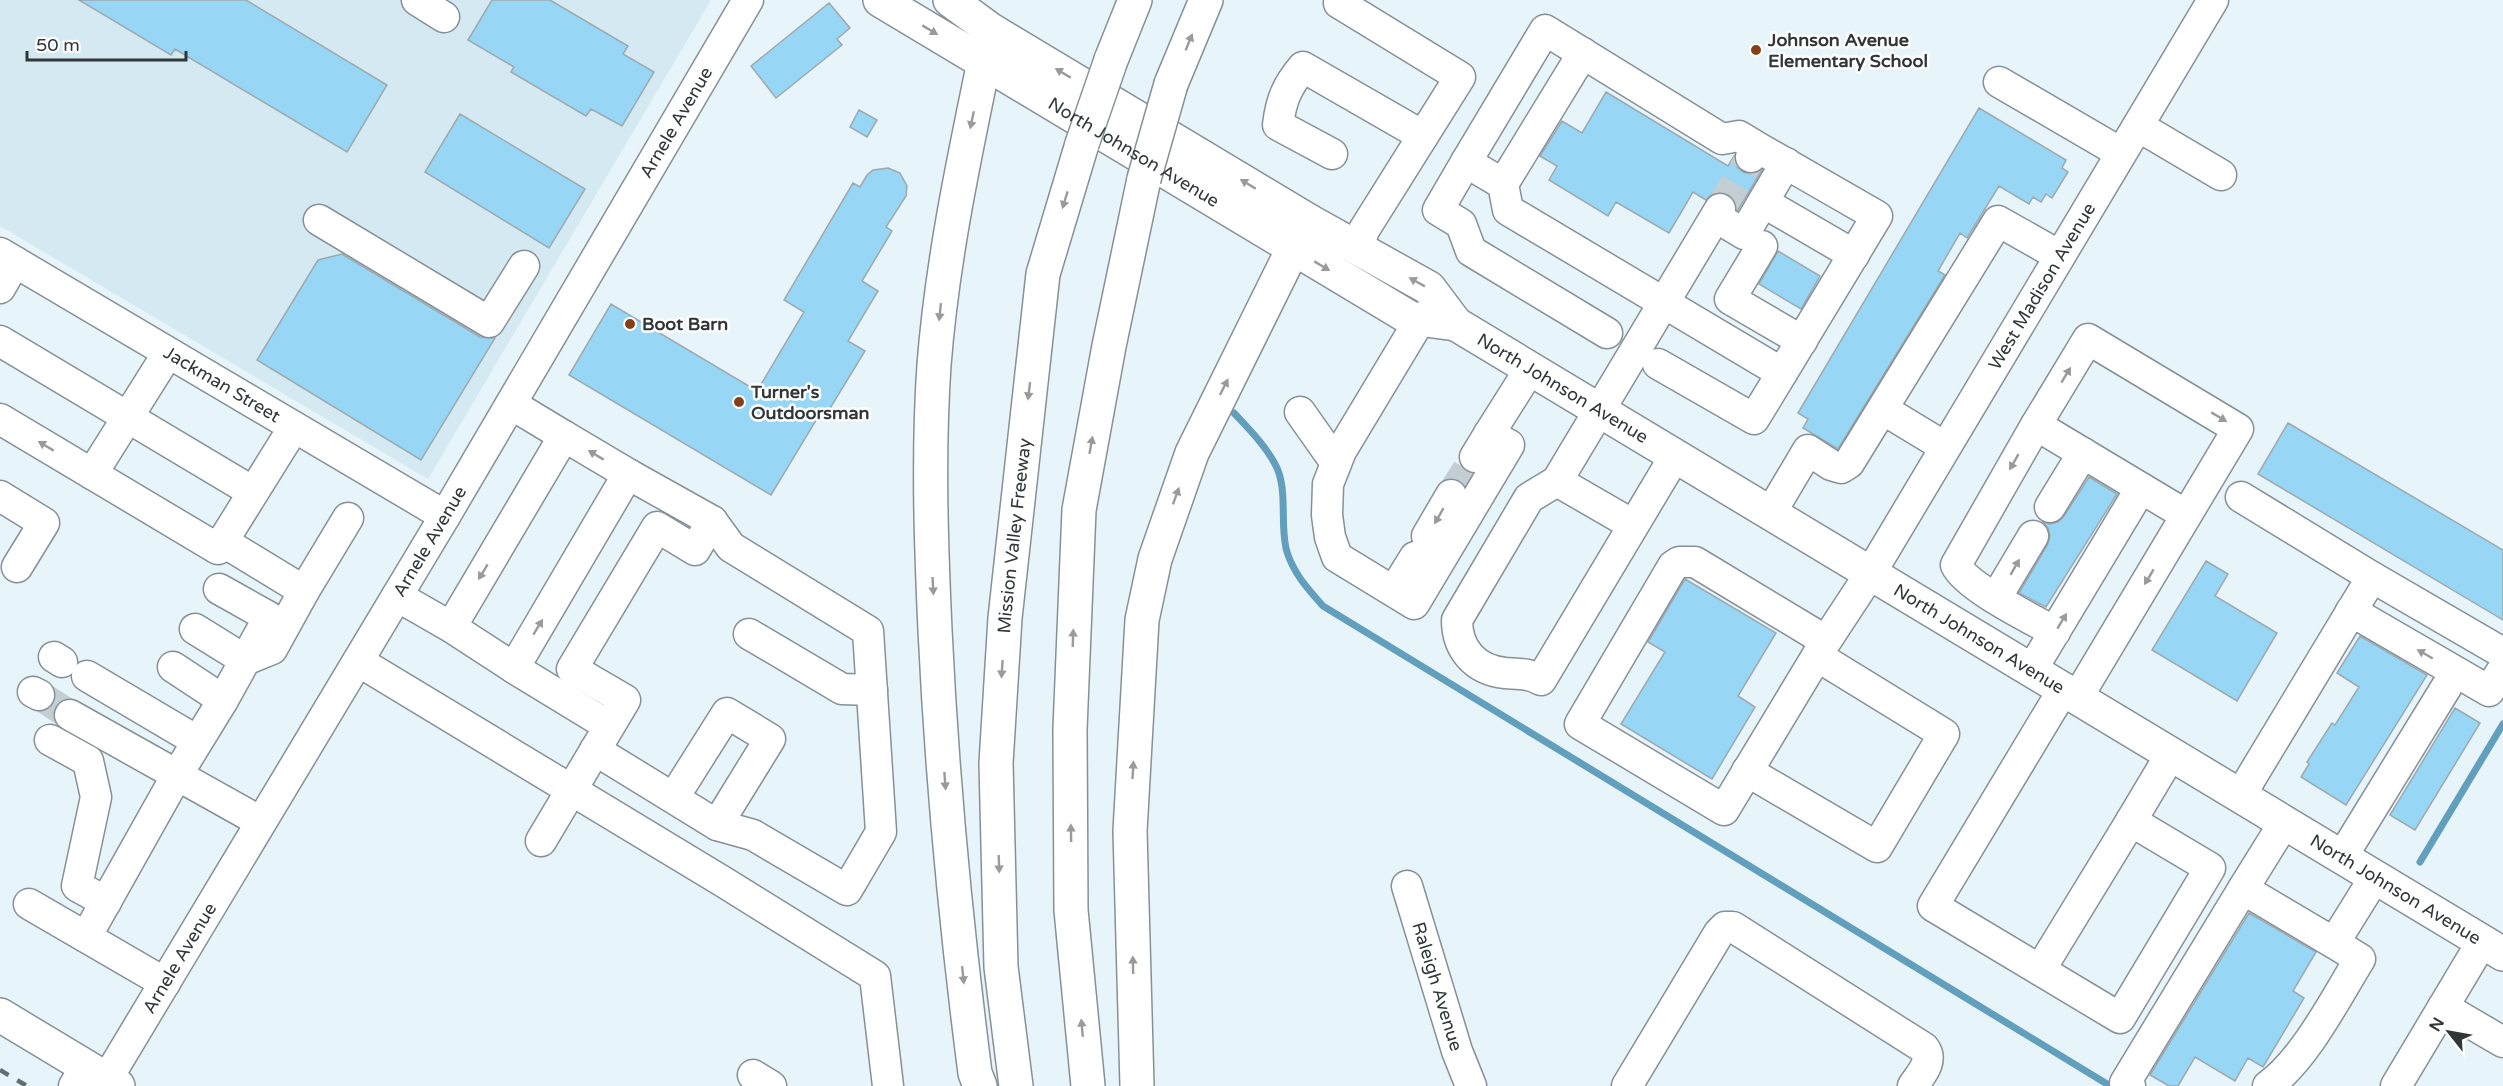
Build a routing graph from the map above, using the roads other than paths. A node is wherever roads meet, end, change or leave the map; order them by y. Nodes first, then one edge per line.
1 (417, 0) edge
2 (748, 0) edge
3 (880, 0) edge
4 (950, 0) edge
5 (1135, 0) edge
6 (1206, 0) edge
7 (1341, 0) edge
8 (2213, 0) edge
9 (444, 17) dead end
10 (1583, 53) junction
11 (984, 62) junction
12 (1999, 82) dead end
13 (2138, 126) junction
14 (1423, 136) junction
15 (2121, 153) junction
16 (1332, 154) dead end
17 (1466, 162) junction
18 (1786, 163) junction
19 (2221, 175) dead end
20 (1503, 184) junction
21 (1763, 201) junction
22 (319, 220) dead end
23 (1310, 221) junction
24 (1762, 246) dead end
25 (1358, 248) junction
26 (1294, 249) junction
27 (1854, 255) junction
28 (2060, 256) junction
29 (8, 257) edge
30 (524, 266) dead end
31 (0, 288) edge
32 (1664, 303) junction
33 (1421, 318) junction
34 (1456, 324) junction
35 (1607, 333) dead end
36 (0, 341) edge
37 (1802, 341) junction
38 (168, 353) junction
39 (1658, 364) dead end
40 (1530, 369) junction
41 (1782, 373) junction
42 (511, 404) junction
43 (1884, 410) junction
44 (1599, 411) junction
45 (1300, 412) dead end
46 (128, 417) junction
47 (0, 419) edge
48 (2036, 425) junction
49 (294, 427) junction
50 (564, 436) junction
51 (1946, 447) junction
52 (2083, 453) junction
53 (1675, 456) junction
54 (1336, 464) junction
55 (92, 474) junction
56 (628, 474) junction
57 (1557, 481) junction
58 (2141, 488) junction
59 (254, 492) junction
60 (1451, 495) tunnel mouth
61 (0, 496) edge
62 (2241, 497) dead end
63 (2050, 507) dead end
64 (1770, 514) junction
65 (2187, 515) junction
66 (445, 516) junction
67 (348, 518) dead end
68 (712, 521) junction
69 (1633, 525) junction
70 (2033, 536) dead end
71 (222, 542) junction
72 (17, 567) dead end
73 (1870, 574) junction
74 (2372, 577) junction
75 (219, 589) dead end
76 (304, 591) junction
77 (1394, 591) junction
78 (397, 596) junction
79 (1996, 598) junction
80 (2351, 611) junction
81 (451, 627) junction
82 (195, 629) dead end
83 (2055, 632) junction
84 (749, 634) dead end
85 (1821, 649) junction
86 (2503, 653) edge
87 (245, 660) junction
88 (358, 661) junction
89 (68, 665) dead end
90 (173, 667) dead end
91 (514, 668) junction
92 (2503, 669) edge
93 (2031, 671) junction
94 (2447, 686) dead end
95 (872, 690) junction
96 (2070, 694) junction
97 (223, 700) junction
98 (70, 715) tunnel mouth
99 (602, 738) junction
100 (50, 740) tunnel mouth
101 (196, 741) junction
102 (2171, 754) junction
103 (1747, 771) junction
104 (177, 775) junction
105 (572, 790) junction
106 (2240, 796) junction
107 (674, 797) junction
108 (2131, 821) junction
109 (261, 822) junction
110 (2284, 823) junction
111 (717, 825) junction
112 (541, 841) dead end
113 (2342, 858) junction
114 (2375, 877) junction
115 (1407, 886) dead end
116 (2243, 890) junction
117 (106, 902) junction
118 (29, 904) dead end
119 (87, 938) junction
120 (2334, 944) junction
121 (2493, 948) edge
122 (2040, 970) junction
123 (165, 983) junction
124 (2443, 1007) junction
125 (0, 1015) edge
126 (2503, 1042) edge
127 (96, 1079) edge
128 (888, 1086) edge
129 (980, 1086) edge
130 (1016, 1086) edge
131 (1088, 1086) edge
132 (1137, 1086) edge
133 (1471, 1086) edge
134 (1628, 1086) edge
135 (1913, 1086) edge
136 (2130, 1086) edge
137 (2268, 1086) edge
138 (2396, 1086) edge

1 - 9 street
2 - 42 street, Arnele Avenue
3 -> 11 main road, North Johnson Avenue
23 -> 4 main road, North Johnson Avenue
5 -> 130 main road, Mission Valley Freeway, bridge
131 -> 6 main road, bridge
7 - 14 street
8 - 13 street, West Madison Avenue
10 - 17 street
10 - 18 street
10 - 20 street
11 - 26 main road, North Johnson Avenue
11 -> 129 main road
12 - 15 street
13 - 15 street, West Madison Avenue
13 - 19 street
14 - 16 street
14 - 25 street
15 - 28 street, West Madison Avenue
17 - 20 street
17 - 35 street
18 - 21 street
18 - 27 street
20 - 32 street
21 - 27 street
21 - 32 street
22 - 30 street
23 - 25 main road, North Johnson Avenue
23 - 26 main road
24 - 37 street
34 -> 25 main road, North Johnson Avenue
26 -> 33 main road, North Johnson Avenue
132 -> 26 main road
27 - 37 street
28 - 43 street
28 - 51 street, West Madison Avenue
29 - 31 street
29 - 38 street, Jackman Street
32 - 41 street
32 - 44 street
33 - 34 main road, North Johnson Avenue
33 - 54 street
34 - 40 main road, North Johnson Avenue
36 - 46 street
37 - 41 street
38 - 46 street
38 - 49 street, Jackman Street
39 - 41 street
40 - 44 main road, North Johnson Avenue
40 - 77 street
42 - 50 street
42 - 66 street, Arnele Avenue
43 - 51 street
43 - 64 street
44 - 53 main road, North Johnson Avenue
44 - 57 street
45 - 54 street
46 - 55 street
46 - 59 street
55 -> 47 street
48 - 52 street
48 -> 65 street
48 -> 79 street
49 - 59 street
49 - 66 street, Jackman Street
56 -> 50 street
50 -> 81 street
51 - 73 street, West Madison Avenue
52 - 58 street
52 - 63 street
53 - 64 main road, North Johnson Avenue
53 - 69 street
54 - 77 street
55 - 71 street
56 - 68 street
91 -> 56 street
57 - 69 street
57 - 69 street
58 - 65 street
83 -> 58 street
59 - 71 street
60 -> 77 street
61 - 72 street
62 - 74 street
64 - 73 main road, North Johnson Avenue
65 -> 96 street
66 - 78 street, Arnele Avenue
67 - 76 street
68 - 95 street
68 - 99 street
79 -> 70 street
71 - 76 street
73 - 85 street, West Madison Avenue
73 - 93 main road, North Johnson Avenue
74 - 80 street
74 - 86 street
75 - 87 street
76 - 87 street
78 - 81 street
78 - 88 street, Arnele Avenue
79 - 83 street
92 -> 80 street
80 - 106 street
81 - 91 street
82 - 87 street
83 - 93 street
84 - 95 street
85 - 103 street, West Madison Avenue
85 - 103 street
85 - 103 street, West Madison Avenue
87 - 97 street
88 - 105 street
88 - 109 street, Arnele Avenue
89 - 101 street
90 - 97 street
91 - 99 street
93 - 96 main road, North Johnson Avenue
94 - 113 street
95 - 111 street
96 - 102 main road, North Johnson Avenue
96 - 122 street
97 - 101 street
98 - 104 street
99 - 105 street
99 - 107 street
100 - 117 street
101 - 104 street
102 - 106 main road, North Johnson Avenue
102 - 108 street
104 - 109 street
104 - 117 street
105 - 112 street
105 - 128 street
106 - 110 main road, North Johnson Avenue
107 - 111 street
107 - 111 street
108 - 122 street
108 - 122 street
109 - 123 street, Arnele Avenue
110 - 113 main road, North Johnson Avenue
110 - 116 street
113 - 114 main road, North Johnson Avenue
114 - 120 street
114 - 121 main road, North Johnson Avenue
115 - 133 street, Raleigh Avenue
116 - 120 street
116 - 136 street
117 - 119 street
118 - 119 street
119 - 123 street
120 - 137 street
121 - 124 street
123 - 127 street, Arnele Avenue
124 - 126 street
124 - 138 street
125 - 127 main road
134 - 135 street

